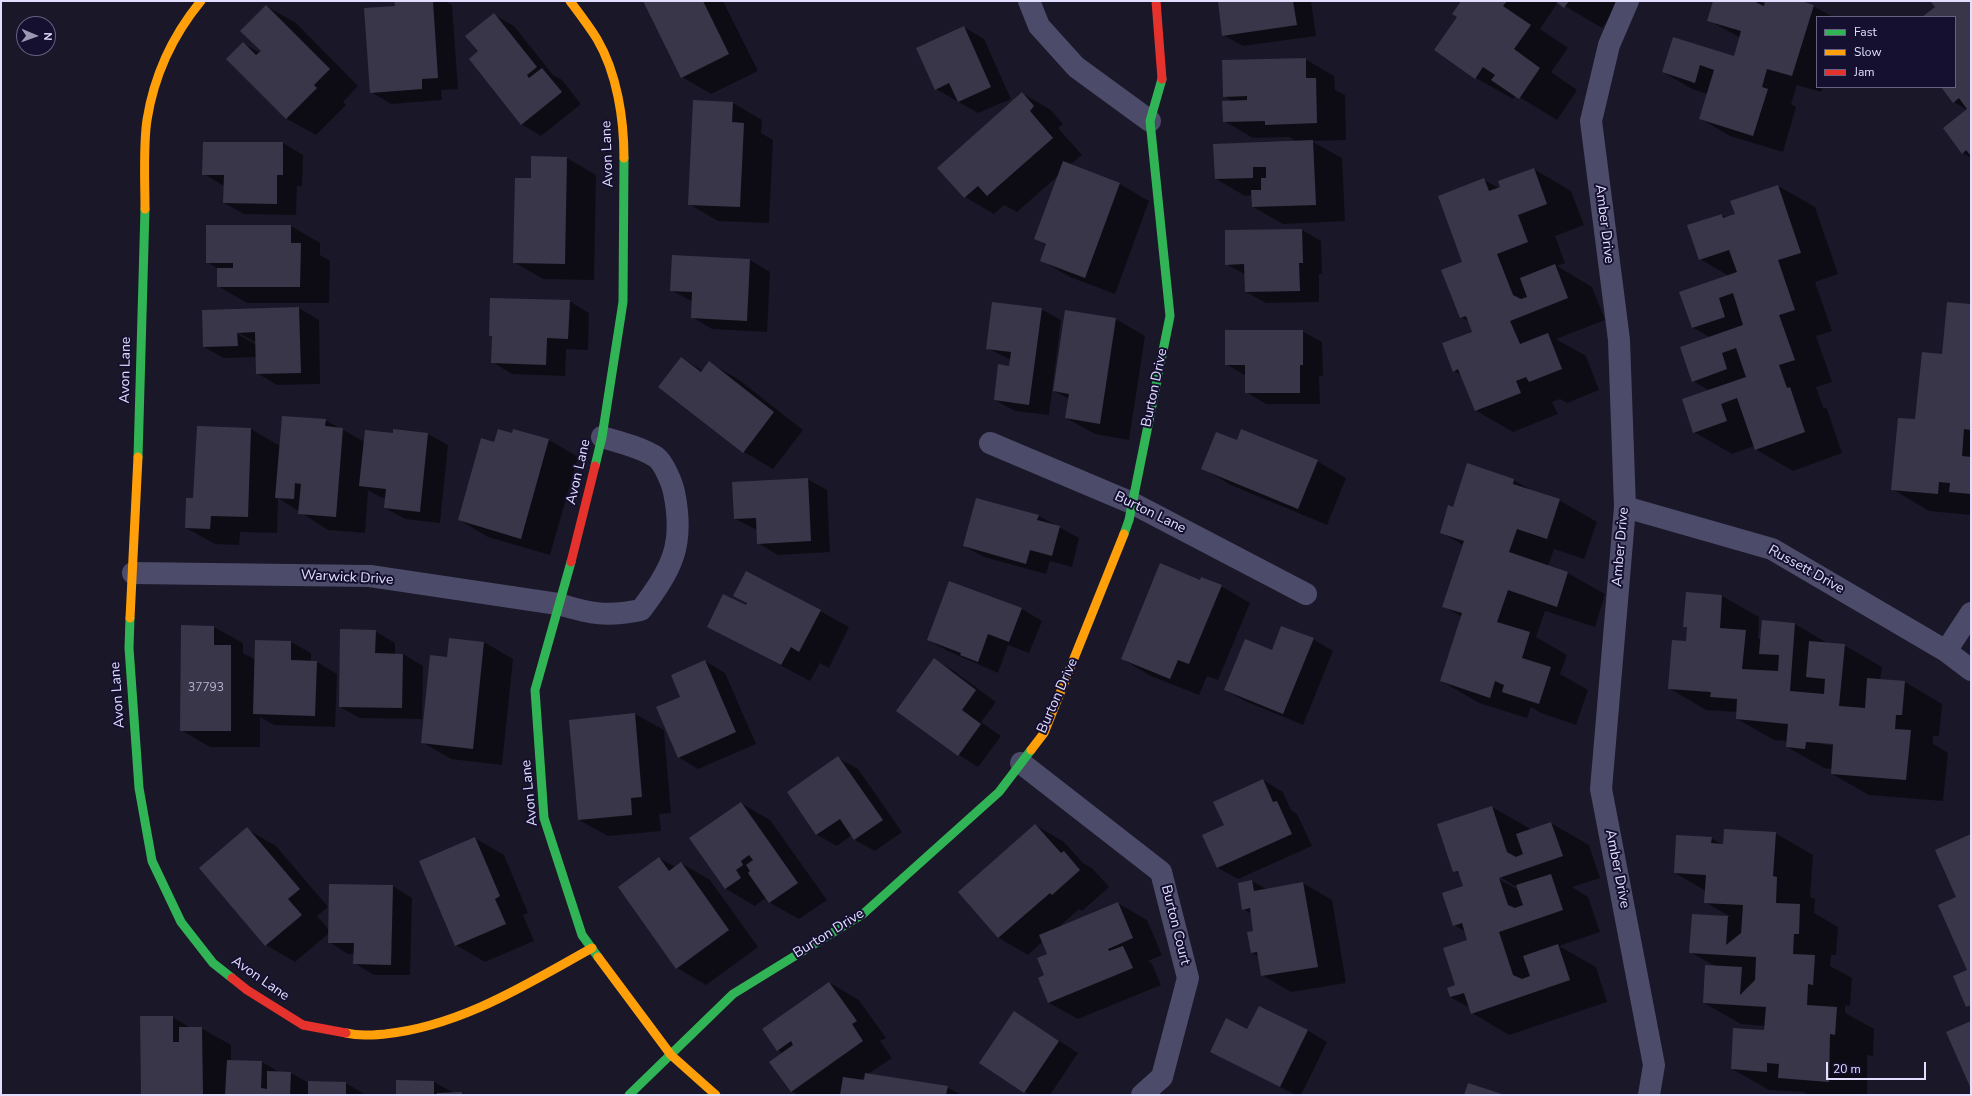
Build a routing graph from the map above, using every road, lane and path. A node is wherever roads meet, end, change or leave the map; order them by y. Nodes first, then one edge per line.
1 (201, 1) edge
2 (570, 1) edge
3 (1029, 1) edge
4 (1156, 1) edge
5 (1628, 1) edge
6 (1150, 121) junction
7 (602, 437) junction
8 (990, 443) dead end
9 (1132, 503) junction
10 (1625, 507) junction
11 (133, 573) junction
12 (1306, 594) dead end
13 (558, 604) junction
14 (1971, 613) edge
15 (1946, 651) junction
16 (1971, 670) edge
17 (1021, 763) junction
18 (592, 948) junction
19 (671, 1055) junction
20 (629, 1095) edge
21 (716, 1095) edge
22 (1142, 1095) edge
23 (1649, 1095) edge

1 - 11 street, Avon Lane
2 - 7 street, Avon Lane
3 - 6 street
4 - 6 street, Burton Drive
5 - 10 street, Amber Drive
6 - 9 street, Burton Drive
7 - 13 street, Avon Lane
7 - 13 street, Warwick Drive
8 - 9 street, Burton Lane
9 - 12 street, Burton Lane
9 - 17 street, Burton Drive
10 - 15 street, Russett Drive
10 - 23 street, Amber Drive
11 - 13 street, Warwick Drive
11 - 18 street, Avon Lane
13 - 18 street, Avon Lane
14 - 15 street
15 - 16 street, Russett Drive
17 - 19 street, Burton Drive
17 - 22 street, Burton Court
18 - 19 street, Avon Lane
19 - 20 street, Burton Drive
19 - 21 street

